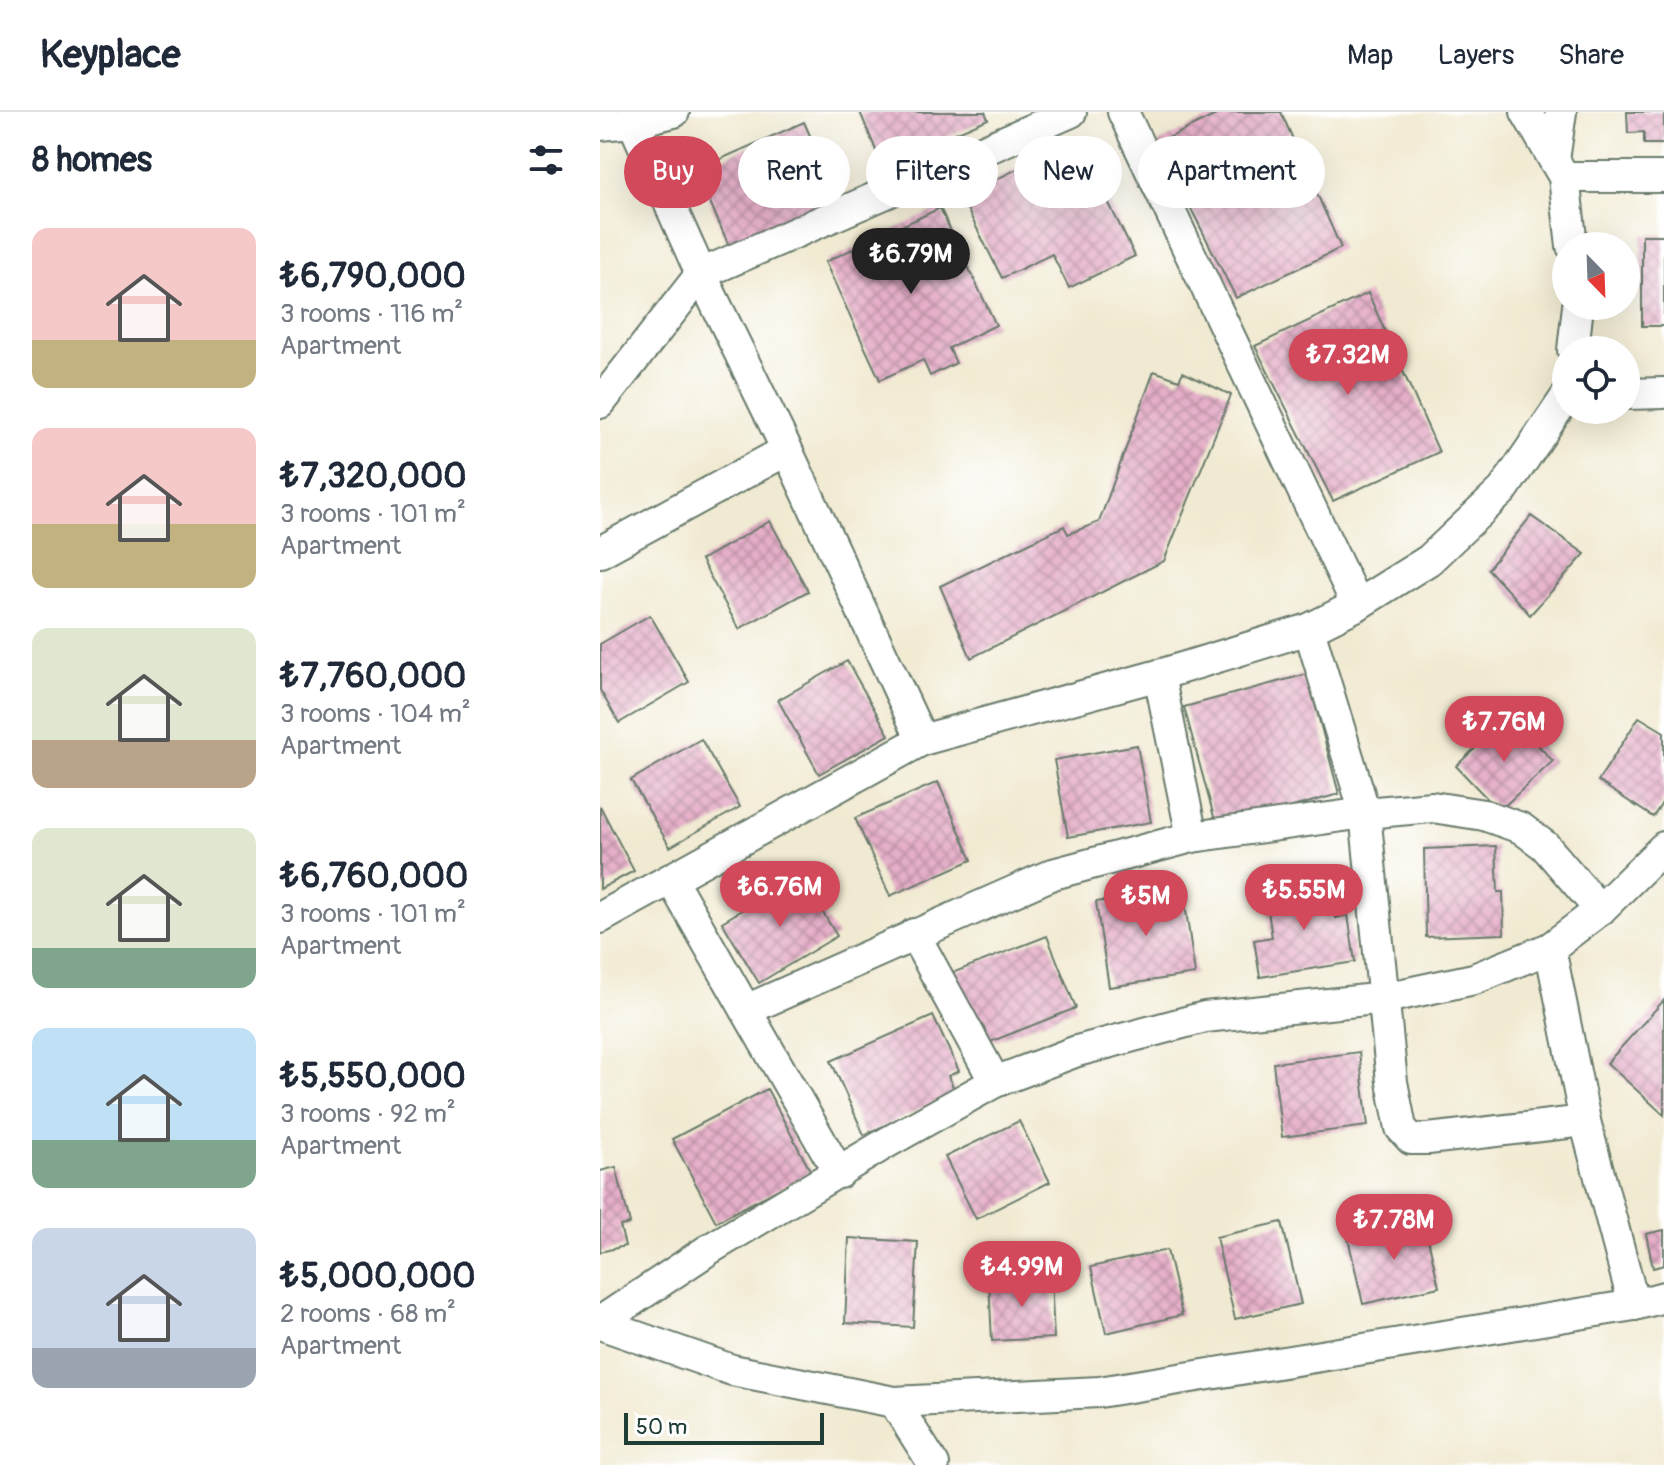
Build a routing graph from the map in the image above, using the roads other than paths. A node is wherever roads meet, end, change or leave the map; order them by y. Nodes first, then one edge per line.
1 (674, 112) edge
2 (1071, 112) edge
3 (1123, 112) edge
4 (1526, 112) edge
5 (1561, 112) edge
6 (633, 122) junction
7 (600, 125) edge
8 (1559, 169) junction
9 (1664, 177) edge
10 (1570, 232) edge
11 (701, 274) junction
12 (1664, 393) edge
13 (1640, 394) edge
14 (600, 403) edge
15 (1552, 418) edge
16 (787, 450) junction
17 (600, 552) edge
18 (1357, 605) junction
19 (1309, 629) junction
20 (1159, 675) junction
21 (922, 740) junction
22 (1365, 813) junction
23 (1192, 837) junction
24 (1664, 847) edge
25 (671, 879) junction
26 (1600, 910) junction
27 (600, 918) edge
28 (914, 934) junction
29 (1550, 948) junction
30 (1385, 998) junction
31 (746, 1010) junction
32 (995, 1082) junction
33 (1585, 1121) junction
34 (839, 1173) junction
35 (1664, 1297) edge
36 (1634, 1305) junction
37 (600, 1323) edge
38 (894, 1402) junction
39 (934, 1465) edge

1 - 6 street
2 - 11 street
3 - 18 street
4 - 8 street
5 - 8 street
6 - 7 street
6 - 11 street
8 - 9 street
8 - 10 street
11 - 14 street
11 - 16 street
12 - 13 street
15 - 18 street
16 - 17 street
16 - 21 street
18 - 19 street
19 - 20 street
19 - 22 street
20 - 21 street
20 - 23 street
21 - 25 street
22 - 23 street
22 - 26 street
22 - 30 street
23 - 28 street
24 - 26 street
25 - 27 street
25 - 31 street
26 - 29 street
28 - 31 street
28 - 32 street
29 - 30 street
29 - 33 street
30 - 32 street
30 - 33 street
31 - 34 street
32 - 34 street
33 - 36 street
34 - 37 street
35 - 36 street
36 - 38 street
37 - 38 street
38 - 39 street

